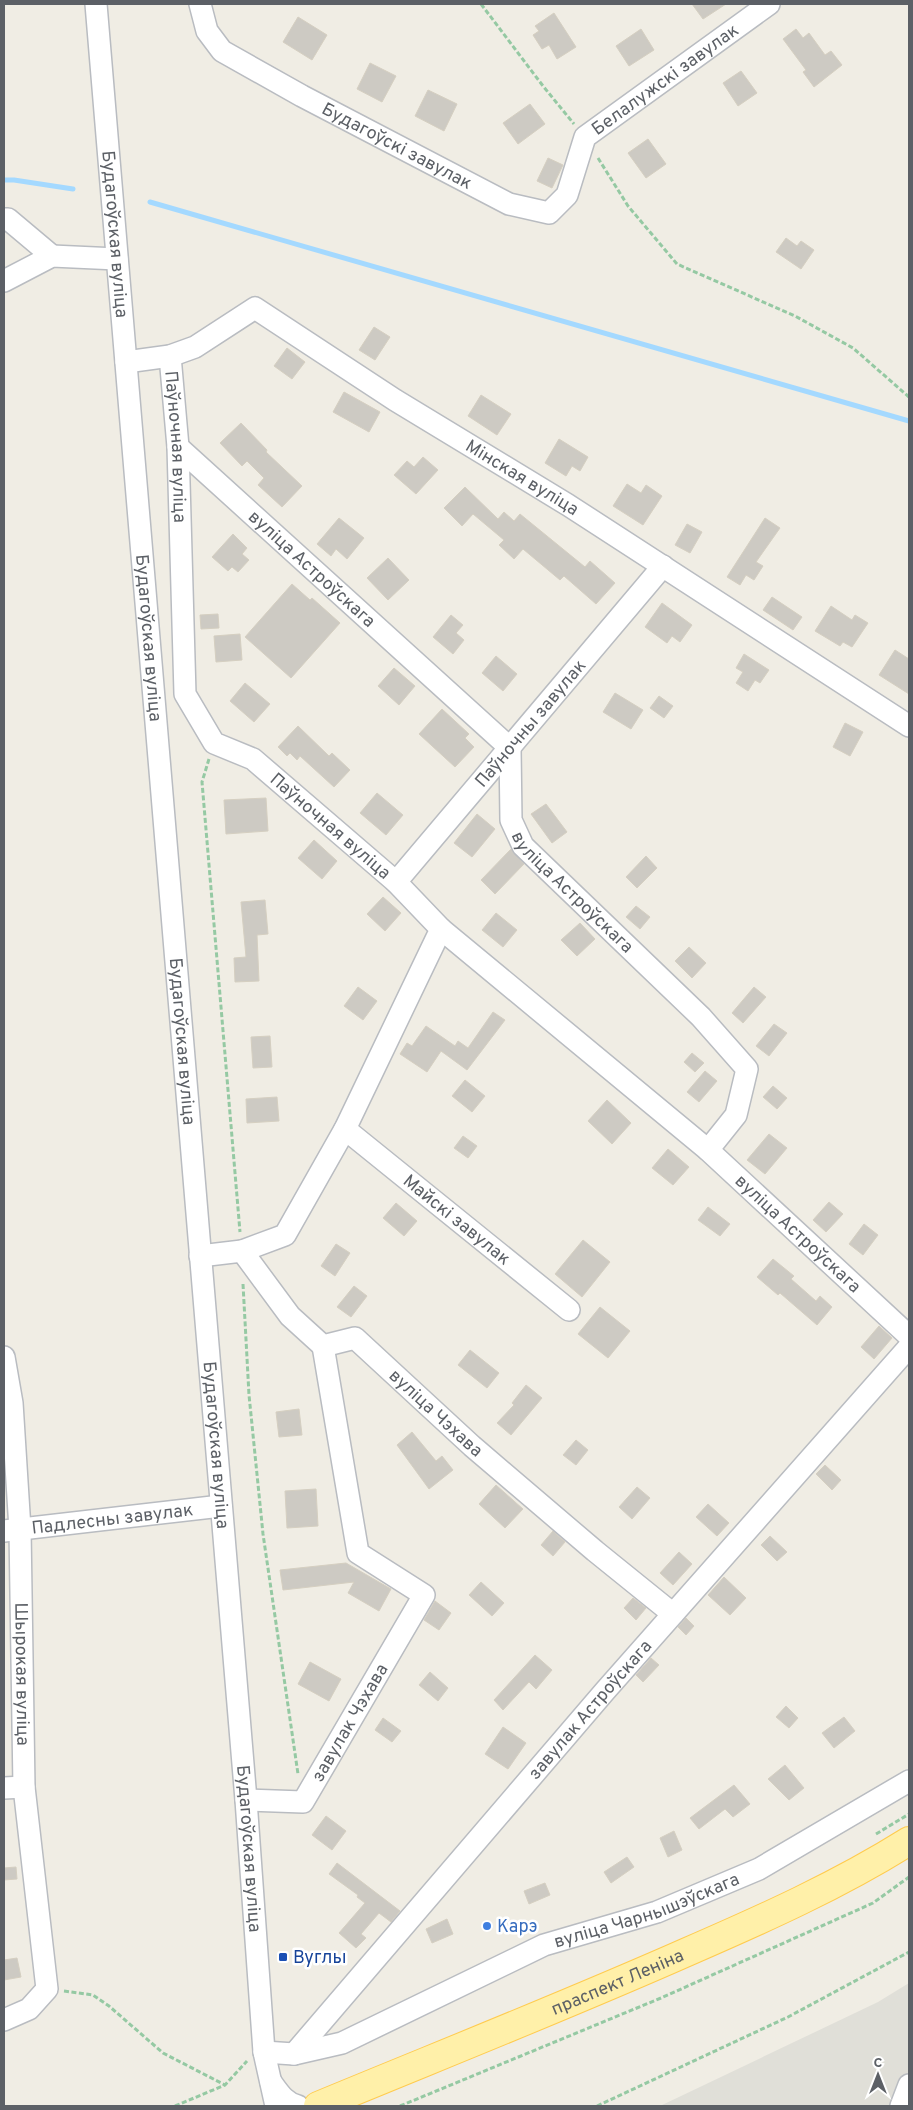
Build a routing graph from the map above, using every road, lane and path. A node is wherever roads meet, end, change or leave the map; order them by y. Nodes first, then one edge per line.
1 (96, 4) edge
2 (200, 4) edge
3 (481, 4) edge
4 (769, 4) edge
5 (585, 137) junction
6 (4, 219) edge
7 (52, 256) junction
8 (117, 259) junction
9 (4, 281) edge
10 (170, 356) junction
11 (126, 362) junction
12 (909, 397) edge
13 (178, 447) junction
14 (663, 566) junction
15 (909, 726) edge
16 (510, 748) junction
17 (396, 882) junction
18 (441, 928) junction
19 (345, 1129) junction
20 (708, 1150) junction
21 (242, 1251) junction
22 (200, 1256) junction
23 (568, 1310) dead end
24 (909, 1336) edge
25 (323, 1346) junction
26 (909, 1347) edge
27 (4, 1357) edge
28 (221, 1506) junction
29 (12, 1530) edge
30 (673, 1614) junction
31 (909, 1781) edge
32 (14, 1787) edge
33 (246, 1800) junction
34 (909, 1814) edge
35 (868, 1839) dead end
36 (909, 1840) edge
37 (909, 1854) edge
38 (909, 1877) edge
39 (909, 1952) edge
40 (47, 1989) junction
41 (4, 2020) edge
42 (264, 2052) junction
43 (294, 2054) junction
44 (269, 2079) junction
45 (225, 2085) junction
46 (909, 2085) edge
47 (175, 2106) edge
48 (264, 2106) edge
49 (276, 2106) edge
50 (313, 2106) edge
51 (363, 2106) edge
52 (400, 2106) edge
53 (597, 2106) edge
54 (901, 2106) edge

1 - 8 street, Будагоўская вуліца
2 - 5 street, Будагоўскі завулак
3 - 5 path
4 - 5 street, Белалужскі завулак
5 - 12 path
6 - 7 street
7 - 8 street
7 - 9 street
8 - 11 street, Будагоўская вуліца
10 - 11 street, Мінская вуліца
10 - 13 street, Паўночная вуліца
10 - 14 street, Мінская вуліца
11 - 22 street, Будагоўская вуліца
13 - 16 street, вуліца Астроўскага
13 - 17 street, Паўночная вуліца
14 - 15 street, Мінская вуліца
14 - 16 street, Паўночны завулак
16 - 17 street, Паўночны завулак
16 - 20 street, вуліца Астроўскага
17 - 18 street, Паўночная вуліца
18 - 19 street
18 - 20 street, Паўночная вуліца
19 - 21 street
19 - 23 street, Майскі завулак
20 - 24 street, вуліца Астроўскага
21 - 22 street
21 - 25 street
22 - 28 street, Будагоўская вуліца
25 - 30 street, вуліца Чэхава
25 - 33 street, завулак Чэхава
26 - 30 street, завулак Астроўскага
27 - 29 street, Шырокая вуліца
28 - 29 street, Падлесны завулак
28 - 33 street, Будагоўская вуліца
29 - 32 street, Шырокая вуліца
30 - 43 street, завулак Астроўскага
31 - 43 street, вуліца Чарнышэўскага
32 - 40 street, Шырокая вуліца
33 - 42 street, Будагоўская вуліца
34 - 35 path
36 - 50 main road, праспект Леніна
37 - 51 main road, праспект Леніна
38 - 52 path
39 - 53 path
40 - 41 street
40 - 45 path
42 - 43 street
42 - 44 street, Будагоўская вуліца
42 - 45 path
44 - 48 street, Будагоўская вуліца
44 - 49 street, Будагоўская вуліца
44 - 50 street, Будагоўская вуліца
45 - 47 path
46 - 54 street

